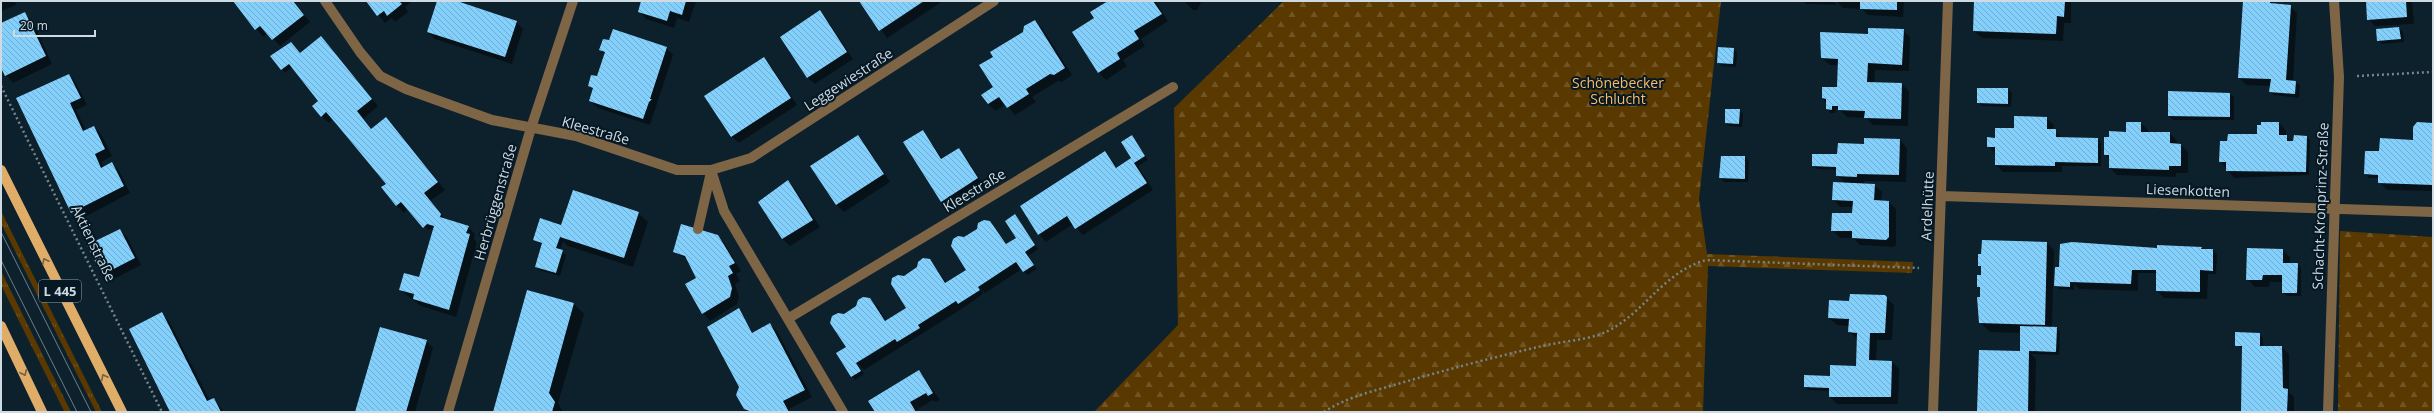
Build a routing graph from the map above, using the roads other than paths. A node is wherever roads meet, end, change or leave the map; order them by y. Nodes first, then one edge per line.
1 (325, 1) edge
2 (573, 1) edge
3 (994, 1) edge
4 (1948, 1) edge
5 (2334, 1) edge
6 (1173, 87) dead end
7 (531, 128) junction
8 (1, 170) edge
9 (711, 170) junction
10 (1942, 196) junction
11 (2334, 208) junction
12 (2433, 212) edge
13 (698, 229) dead end
14 (789, 318) junction
15 (1, 326) edge
16 (42, 412) edge
17 (122, 412) edge
18 (448, 412) edge
19 (843, 412) edge
20 (1933, 412) edge
21 (2328, 412) edge

1 - 7 street, Kleestraße
2 - 7 street, Herbrüggenstraße
3 - 9 street, Leggewiestraße
4 - 10 street, Ardelhütte
5 - 11 street, Schacht-Kronprinz-Straße
6 - 14 street, Kleestraße
7 - 9 street, Kleestraße
7 - 18 street, Herbrüggenstraße
17 -> 8 main road, L 445
9 - 13 street
9 - 14 street
10 - 11 street, Liesenkotten
10 - 20 street, Ardelhütte
11 - 12 street, Liesenkotten
11 - 21 street, Schacht-Kronprinz-Straße
14 - 19 street
15 -> 16 main road

